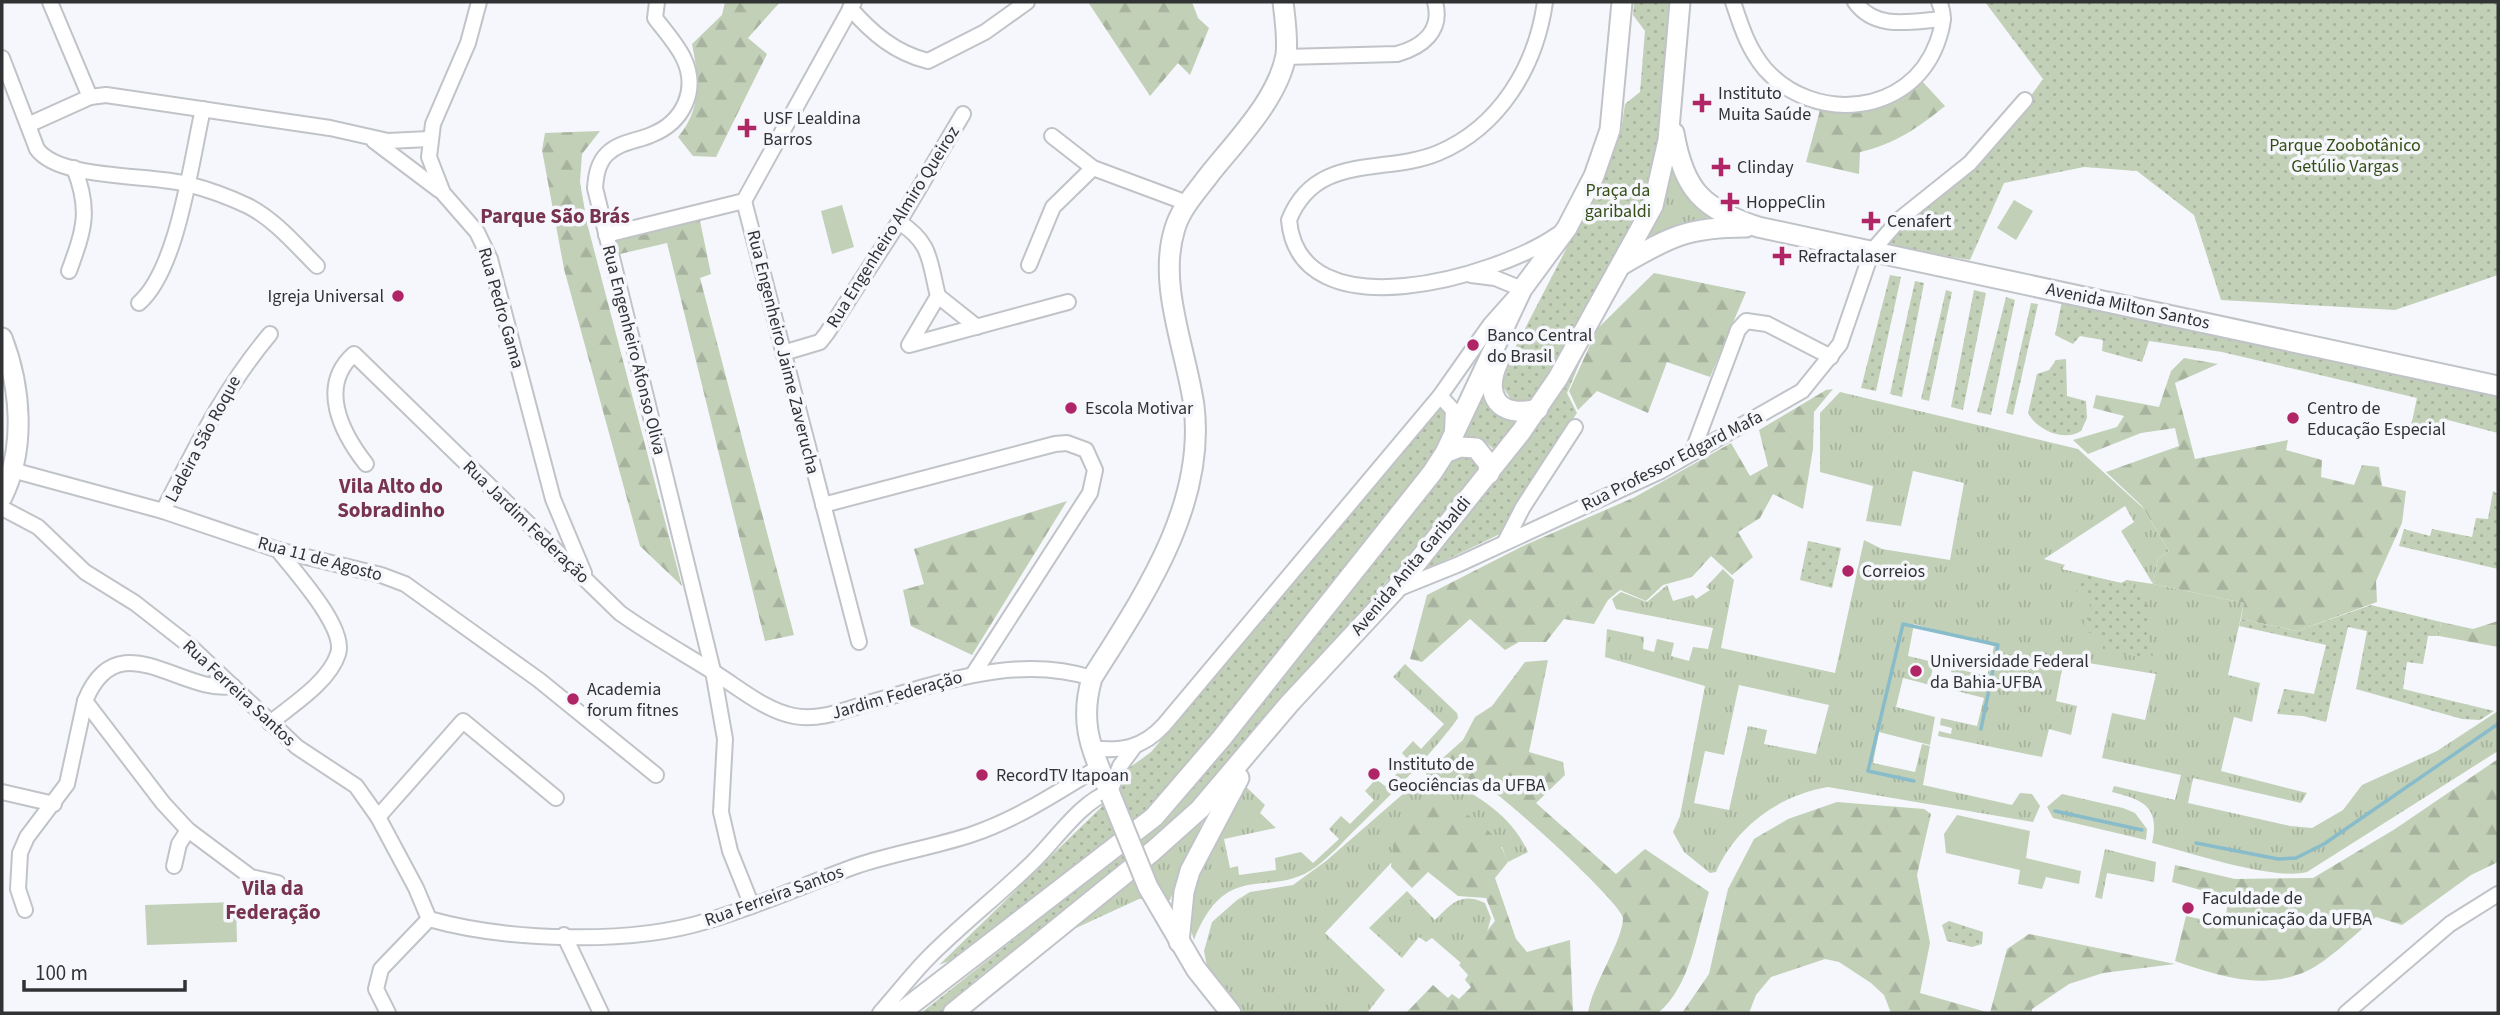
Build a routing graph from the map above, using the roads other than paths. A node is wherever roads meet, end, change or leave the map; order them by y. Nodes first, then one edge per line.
1 (50, 2) edge
2 (479, 2) edge
3 (657, 2) edge
4 (1027, 2) edge
5 (1283, 2) edge
6 (1435, 2) edge
7 (1545, 2) edge
8 (1622, 2) edge
9 (1680, 2) edge
10 (1855, 2) edge
11 (1939, 2) edge
12 (852, 5) edge
13 (1735, 6) edge
14 (1944, 19) junction
15 (1285, 57) junction
16 (2, 58) edge
17 (90, 97) junction
18 (2025, 100) dead end
19 (203, 109) junction
20 (962, 114) dead end
21 (1671, 114) junction
22 (28, 125) junction
23 (1052, 136) dead end
24 (370, 138) junction
25 (429, 139) junction
26 (74, 168) junction
27 (1093, 168) junction
28 (186, 183) junction
29 (443, 193) junction
30 (744, 201) junction
31 (1187, 203) junction
32 (899, 222) junction
33 (1758, 227) junction
34 (1567, 228) junction
35 (606, 235) junction
36 (1871, 251) junction
37 (1029, 265) dead end
38 (1622, 265) junction
39 (317, 266) dead end
40 (69, 271) dead end
41 (1471, 275) junction
42 (1522, 289) junction
43 (938, 296) junction
44 (1069, 302) dead end
45 (139, 303) dead end
46 (977, 327) junction
47 (270, 334) dead end
48 (2, 338) edge
49 (783, 353) junction
50 (1831, 357) junction
51 (2498, 386) edge
52 (1440, 396) junction
53 (1538, 409) junction
54 (1575, 427) dead end
55 (1448, 446) junction
56 (1692, 453) junction
57 (366, 464) dead end
58 (12, 470) junction
59 (1489, 474) junction
60 (2, 497) edge
61 (823, 505) junction
62 (1523, 507) junction
63 (2, 508) edge
64 (163, 512) junction
65 (1544, 525) junction
66 (1506, 542) junction
67 (278, 550) junction
68 (592, 586) junction
69 (1394, 591) junction
70 (859, 642) dead end
71 (713, 671) junction
72 (974, 673) junction
73 (1092, 678) junction
74 (233, 686) junction
75 (85, 701) junction
76 (270, 723) junction
77 (1268, 730) junction
78 (1134, 747) junction
79 (1091, 748) junction
80 (1099, 766) junction
81 (656, 775) dead end
82 (2, 792) edge
83 (1110, 794) junction
84 (556, 798) dead end
85 (54, 804) junction
86 (1082, 808) junction
87 (378, 817) junction
88 (188, 830) junction
89 (174, 866) dead end
90 (278, 883) dead end
91 (2498, 894) edge
92 (752, 906) junction
93 (25, 910) dead end
94 (429, 919) junction
95 (564, 935) junction
96 (1179, 942) junction
97 (930, 955) junction
98 (943, 979) junction
99 (961, 1009) edge
100 (388, 1013) edge
101 (601, 1013) edge
102 (880, 1013) edge
103 (900, 1013) edge
104 (1231, 1013) edge
105 (2346, 1013) edge

1 - 17 street
2 - 25 street
3 - 35 street, Rua Engenheiro Afonso Oliva
4 - 12 street
5 - 15 main road
6 - 15 street
7 - 41 street
8 - 34 main road
9 - 21 main road, Avenida Anita Garibaldi
10 - 14 street
11 - 14 street
12 - 30 street
13 - 14 street
15 - 31 main road
16 - 22 street
17 - 19 street
17 - 22 street
18 - 36 street
19 - 24 street
19 - 28 street
20 - 32 street, Rua Engenheiro Almiro Queiroz
21 - 33 main road, Avenida Milton Santos
21 - 38 main road, Avenida Anita Garibaldi
22 - 26 street
23 - 27 street
24 - 25 street
24 - 29 street
25 - 29 street, Rua Pedro Gama
26 - 28 street
26 - 40 street
27 - 31 street
27 - 37 street
28 - 39 street
28 - 45 street
29 - 68 street, Rua Pedro Gama
30 - 35 street
30 - 49 street, Rua Engenheiro Jaime Zaverucha
31 - 73 main road
32 - 43 street
32 - 49 street, Rua Engenheiro Almiro Queiroz
33 - 36 main road, Avenida Milton Santos
33 - 38 main road, Avenida Milton Santos
34 - 41 street
34 - 42 main road
34 - 53 main road
35 - 71 street, Rua Engenheiro Afonso Oliva
36 - 50 street, Rua Professor Edgard Mafa
36 - 51 main road, Avenida Milton Santos
38 - 53 main road, Avenida Anita Garibaldi
41 - 42 street
42 - 52 street
42 - 55 main road
43 - 46 street
43 - 46 street
44 - 46 street
47 - 64 street, Ladeira São Roque
48 - 58 main road
49 - 61 street, Rua Engenheiro Jaime Zaverucha
50 - 56 street, Rua Professor Edgard Mafa
50 - 56 street
52 - 55 street
52 - 78 street
53 - 59 main road, Avenida Anita Garibaldi
54 - 62 street
55 - 59 main road
55 - 98 main road
56 - 65 street, Rua Professor Edgard Mafa
57 - 68 street, Rua Jardim Federação
58 - 60 main road
58 - 64 street, Rua 11 de Agosto
59 - 69 main road, Avenida Anita Garibaldi
61 - 70 street, Rua Engenheiro Jaime Zaverucha
61 - 72 street
62 - 65 street
62 - 66 street
63 - 74 street, Rua Ferreira Santos
64 - 67 street, Rua 11 de Agosto
65 - 66 street, Rua Professor Edgard Mafa
66 - 69 street, Rua Professor Edgard Mafa
67 - 76 street
67 - 81 street, Rua 11 de Agosto
68 - 71 street, Rua Jardim Federação
69 - 77 main road, Avenida Anita Garibaldi
71 - 72 street, Jardim Federação
71 - 92 street, Rua Engenheiro Afonso Oliva
72 - 73 street, Jardim Federação
73 - 79 main road
74 - 75 street
74 - 76 street, Rua Ferreira Santos
75 - 85 street
75 - 88 street
76 - 87 street, Rua Ferreira Santos
77 - 96 main road
77 - 99 main road, Avenida Anita Garibaldi
78 - 79 street
78 - 83 street
79 - 80 main road
80 - 83 main road
80 - 86 street
80 - 92 street, Rua Ferreira Santos
82 - 85 street
83 - 86 street
83 - 96 main road, bridge
84 - 87 street
85 - 93 street
86 - 97 street
87 - 94 street, Rua Ferreira Santos
88 - 89 street
88 - 90 street
91 - 105 street
92 - 95 street, Rua Ferreira Santos
94 - 95 street, Rua Ferreira Santos
94 - 100 street
95 - 101 street
96 - 104 main road
97 - 98 street
97 - 102 street
98 - 103 main road

